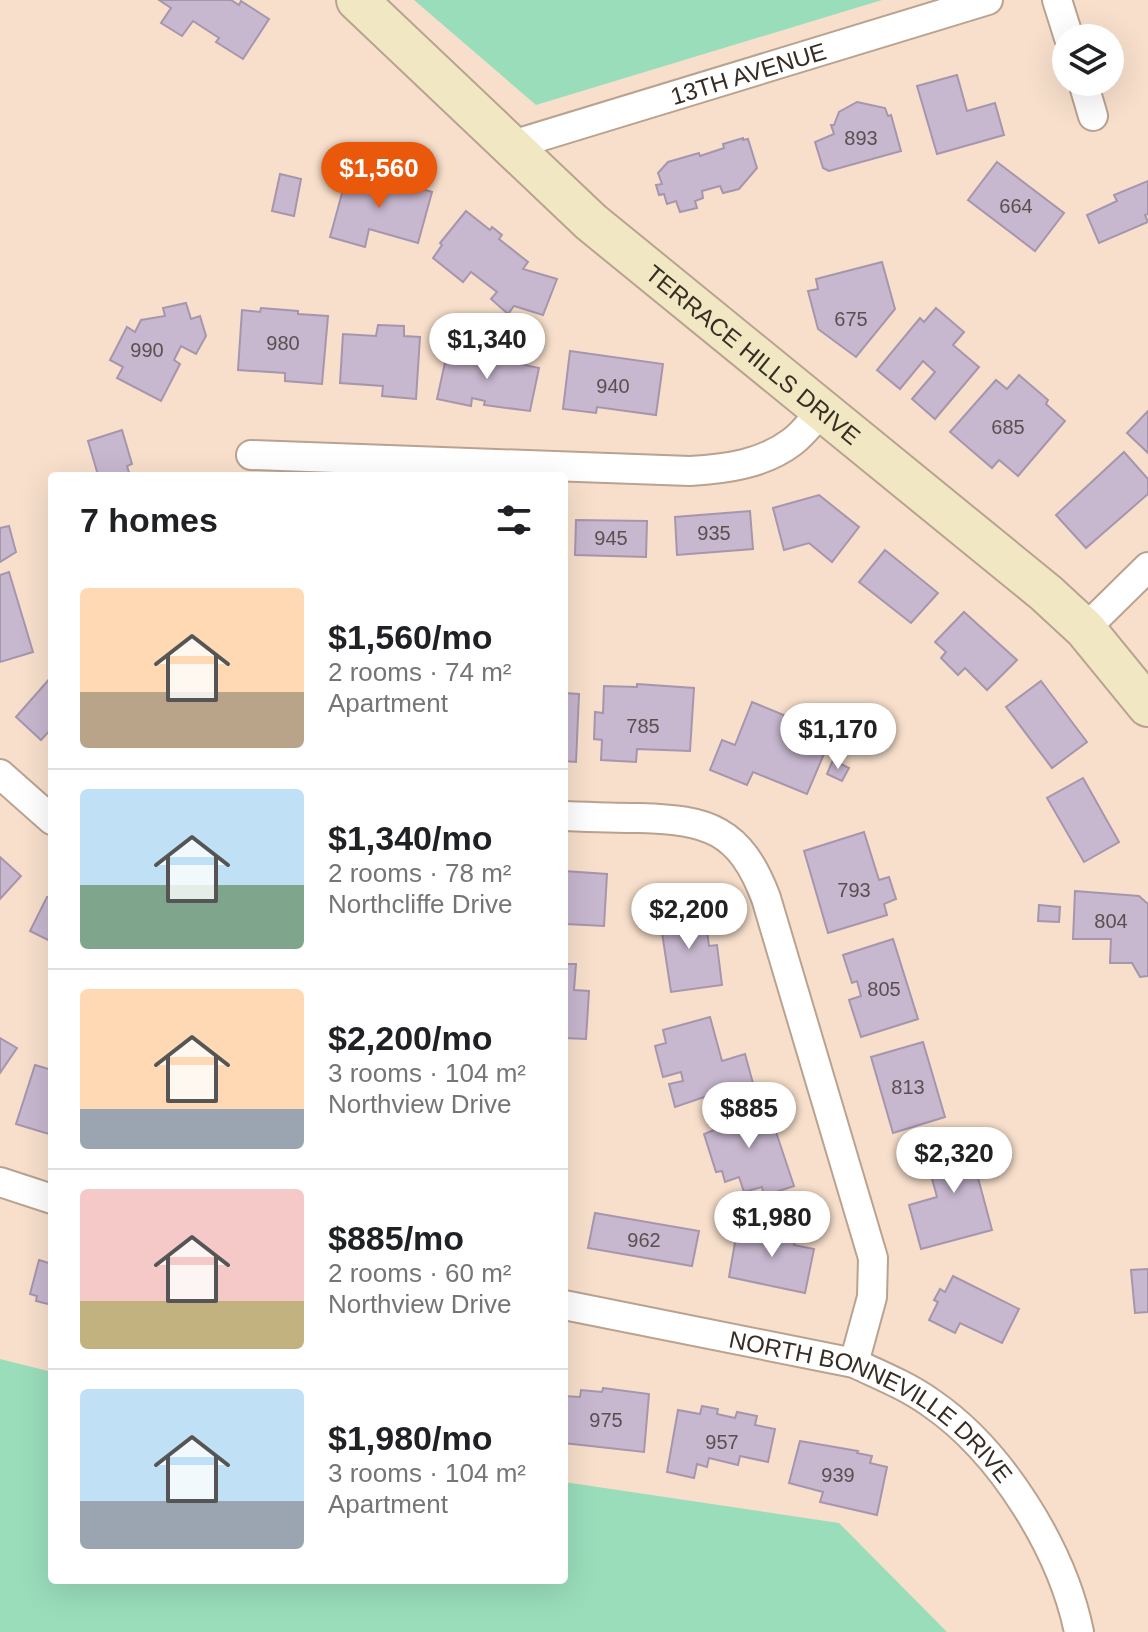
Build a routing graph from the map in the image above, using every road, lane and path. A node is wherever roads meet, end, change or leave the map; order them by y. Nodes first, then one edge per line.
1 (357, 0) edge
2 (988, 0) edge
3 (1057, 0) edge
4 (1065, 24) edge
5 (1087, 96) edge
6 (1093, 116) dead end
7 (509, 146) junction
8 (823, 409) junction
9 (251, 455) dead end
10 (1148, 567) edge
11 (1085, 629) junction
12 (1148, 706) edge
13 (0, 774) edge
14 (48, 816) edge
15 (568, 816) edge
16 (0, 1182) edge
17 (48, 1198) edge
18 (568, 1306) edge
19 (854, 1363) junction
20 (1079, 1632) edge

1 - 7 street, TERRACE HILLS DRIVE
2 - 7 street, 13TH AVENUE
3 - 4 street
5 - 6 street
7 - 8 street, TERRACE HILLS DRIVE
8 - 9 street
8 - 11 street, TERRACE HILLS DRIVE
10 - 11 street
11 - 12 street, TERRACE HILLS DRIVE
13 - 14 street
15 - 19 street
16 - 17 street
18 - 19 street, NORTH BONNEVILLE DRIVE
19 - 20 street, NORTH BONNEVILLE DRIVE

